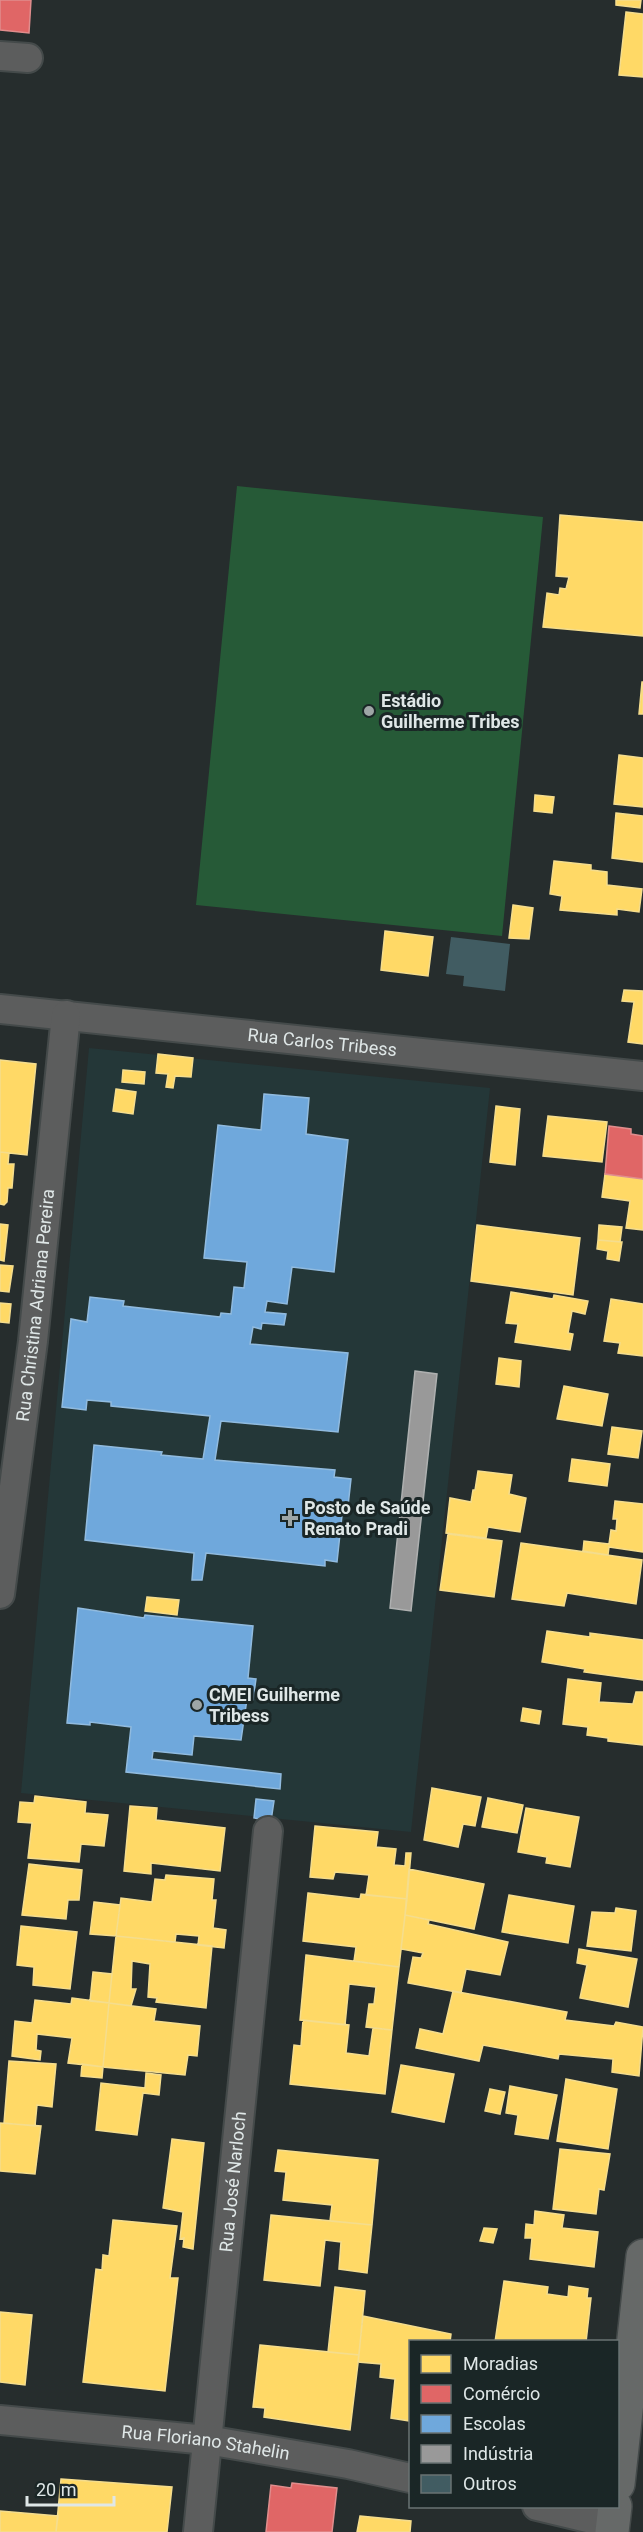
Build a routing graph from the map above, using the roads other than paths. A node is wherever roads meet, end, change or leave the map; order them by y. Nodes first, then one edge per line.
1 (0, 1009) edge
2 (66, 1015) junction
3 (643, 1076) edge
4 (0, 1594) edge
5 (268, 1832) dead end
6 (643, 2256) edge
7 (0, 2420) edge
8 (207, 2440) junction
9 (619, 2475) edge
10 (409, 2478) edge
11 (547, 2508) edge
12 (613, 2521) edge
13 (198, 2532) edge

1 - 2 street, Rua Carlos Tribess
2 - 3 street, Rua Carlos Tribess
2 - 4 street, Rua Christina Adriana Pereira
5 - 8 street, Rua José Narloch
6 - 9 main road
7 - 8 street, Rua Floriano Stahelin
8 - 10 street, Rua Floriano Stahelin
8 - 13 street, Rua José Narloch
11 - 12 street

